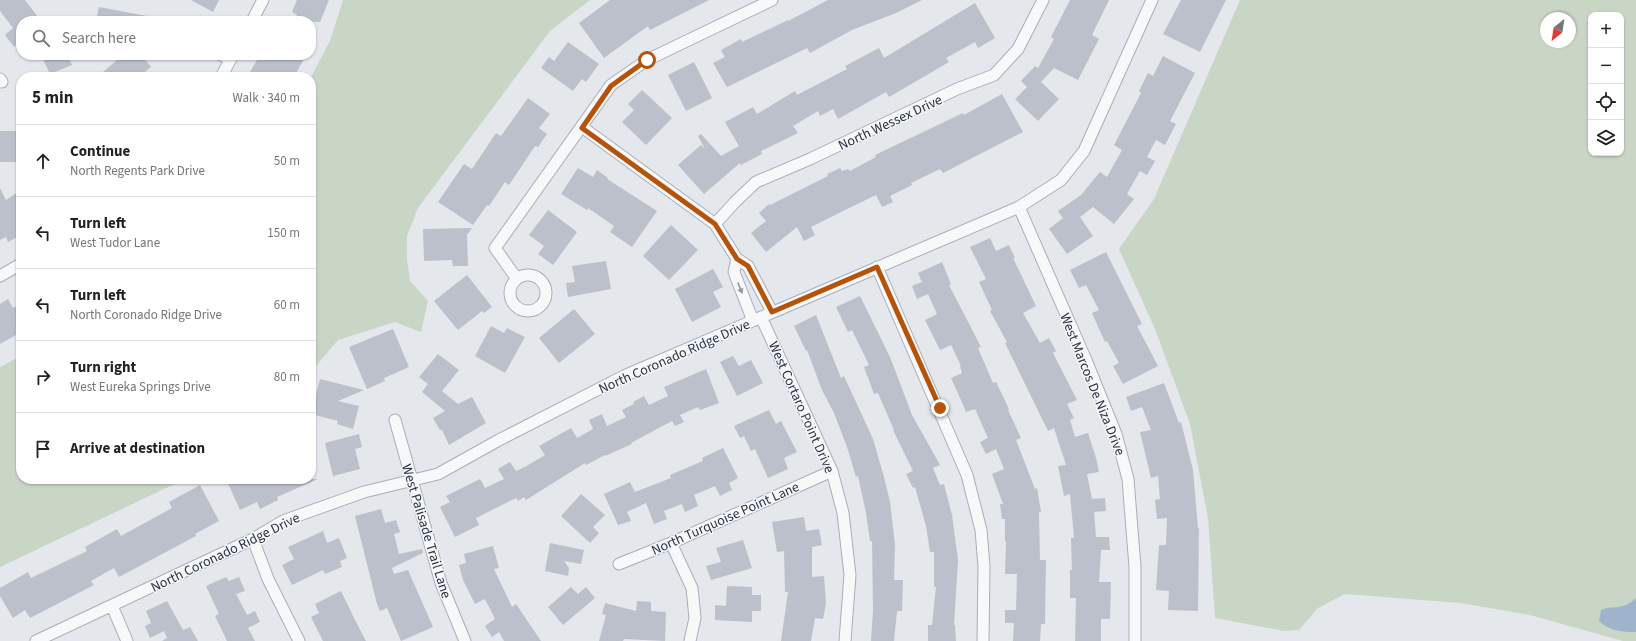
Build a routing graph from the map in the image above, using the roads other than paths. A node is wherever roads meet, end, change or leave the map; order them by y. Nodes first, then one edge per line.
1 (263, 0) edge
2 (772, 0) edge
3 (1043, 0) edge
4 (1152, 0) edge
5 (255, 16) edge
6 (227, 60) edge
7 (223, 72) edge
8 (582, 128) junction
9 (1019, 207) junction
10 (715, 224) junction
11 (737, 259) junction
12 (16, 267) edge
13 (877, 267) junction
14 (0, 276) edge
15 (517, 279) dead end
16 (772, 312) junction
17 (757, 319) junction
18 (394, 420) dead end
19 (832, 471) junction
20 (411, 480) junction
21 (252, 539) junction
22 (671, 543) junction
23 (618, 564) dead end
24 (112, 606) junction
25 (36, 641) edge
26 (127, 641) edge
27 (299, 641) edge
28 (465, 641) edge
29 (690, 641) edge
30 (845, 641) edge
31 (983, 641) edge
32 (1135, 641) edge

1 - 5 street
2 - 8 street
3 - 10 street, North Wessex Drive
4 - 9 street, North Coronado Ridge Drive
6 - 7 street
8 - 10 street
8 - 15 street
9 - 13 street, North Coronado Ridge Drive
9 - 32 street, West Marcos De Niza Drive
10 - 11 street
11 - 16 street
11 -> 17 street, West Cortaro Point Drive
12 - 14 street
13 - 16 street, North Coronado Ridge Drive
13 - 31 street
16 - 17 street, North Coronado Ridge Drive
17 - 19 street, West Cortaro Point Drive
17 - 20 street, North Coronado Ridge Drive
18 - 20 street, West Palisade Trail Lane
19 - 22 street, North Turquoise Point Lane
19 - 30 street, West Cortaro Point Drive
20 - 21 street, North Coronado Ridge Drive
20 - 28 street, West Palisade Trail Lane
21 - 24 street, North Coronado Ridge Drive
21 - 27 street
22 - 23 street, North Turquoise Point Lane
22 - 29 street
24 - 25 street, North Coronado Ridge Drive
24 - 26 street

